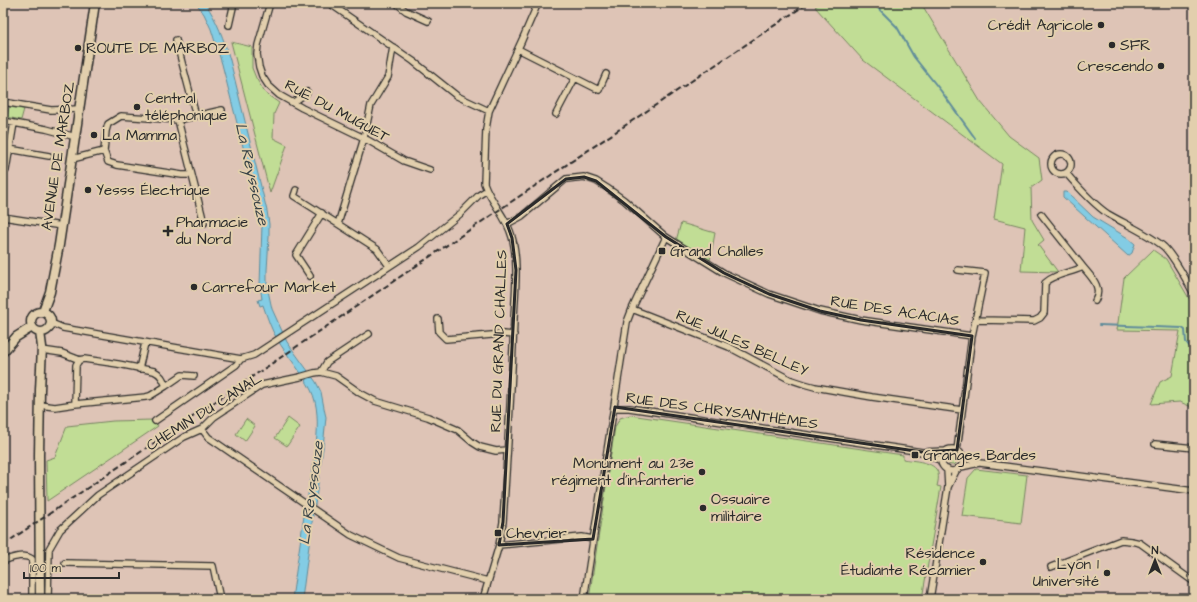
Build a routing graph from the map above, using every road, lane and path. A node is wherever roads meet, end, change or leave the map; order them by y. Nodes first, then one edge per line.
1 (95, 3) edge
2 (234, 3) edge
3 (270, 3) edge
4 (329, 3) edge
5 (396, 3) edge
6 (538, 3) edge
7 (428, 21) dead end
8 (229, 25) dead end
9 (176, 40) dead end
10 (393, 47) junction
11 (518, 49) junction
12 (606, 74) dead end
13 (575, 78) junction
14 (307, 92) dead end
15 (3, 102) edge
16 (293, 103) junction
17 (80, 109) junction
18 (222, 110) dead end
19 (489, 111) junction
20 (556, 114) dead end
21 (196, 116) junction
22 (178, 120) junction
23 (3, 121) edge
24 (14, 123) junction
25 (76, 137) junction
26 (364, 138) junction
27 (9, 149) junction
28 (104, 151) junction
29 (49, 156) dead end
30 (72, 159) junction
31 (6, 170) dead end
32 (430, 170) dead end
33 (1066, 173) dead end
34 (191, 175) junction
35 (296, 190) dead end
36 (487, 190) junction
37 (322, 213) junction
38 (1041, 214) dead end
39 (3, 217) edge
40 (204, 223) dead end
41 (338, 224) junction
42 (507, 224) junction
43 (62, 226) junction
44 (666, 237) junction
45 (389, 266) junction
46 (1082, 266) junction
47 (958, 270) dead end
48 (310, 276) dead end
49 (1194, 294) edge
50 (1095, 301) dead end
51 (632, 309) junction
52 (43, 312) junction
53 (438, 319) dead end
54 (976, 320) junction
55 (51, 323) junction
56 (32, 327) junction
57 (40, 332) junction
58 (369, 334) dead end
59 (514, 335) junction
60 (972, 336) junction
61 (145, 342) junction
62 (42, 350) junction
63 (3, 352) edge
64 (241, 359) junction
65 (80, 360) junction
66 (139, 369) junction
67 (321, 372) junction
68 (194, 376) dead end
69 (166, 386) junction
70 (75, 404) junction
71 (40, 405) junction
72 (614, 408) junction
73 (962, 410) junction
74 (155, 422) dead end
75 (202, 429) junction
76 (1155, 444) dead end
77 (1194, 448) edge
78 (508, 450) junction
79 (957, 450) junction
80 (946, 451) junction
81 (922, 452) junction
82 (963, 456) junction
83 (942, 462) junction
84 (980, 463) junction
85 (959, 468) junction
86 (947, 469) junction
87 (948, 487) junction
88 (1194, 490) edge
89 (593, 538) junction
90 (499, 544) junction
91 (3, 561) edge
92 (65, 563) dead end
93 (1051, 567) dead end
94 (488, 581) junction
95 (1194, 582) edge
96 (32, 599) edge
97 (40, 599) edge
98 (48, 599) edge
99 (220, 599) edge
100 (483, 599) edge
101 (584, 599) edge
102 (930, 599) edge

1 - 17 main road, AVENUE DE MARBOZ
2 - 8 street
3 - 16 street, RUE DU MUGUET
4 - 10 street
5 - 7 street
6 - 11 street, RUE DU GRAND CHALLES
9 - 21 street
10 - 19 street
10 - 26 street
11 - 13 street
11 - 19 street, RUE DU GRAND CHALLES
12 - 13 street
13 - 20 street
14 - 16 street
15 - 17 street
16 - 26 street, RUE DU MUGUET
17 - 25 main road, AVENUE DE MARBOZ
18 - 21 street
19 - 36 street, RUE DU GRAND CHALLES
21 - 22 street
22 - 28 street
22 - 34 street
23 - 24 street
24 - 25 street
24 - 27 street
25 - 30 main road, AVENUE DE MARBOZ
26 - 32 street, RUE DU MUGUET
26 - 41 street
27 - 29 street
27 - 31 street
28 - 30 street
28 - 34 street
30 - 43 main road, AVENUE DE MARBOZ
33 - 49 street
34 - 40 street
35 - 37 street
36 - 42 street, RUE DU GRAND CHALLES
36 - 45 street
37 - 41 street
37 - 48 street
38 - 46 street
39 - 43 street
41 - 45 street
42 - 44 street, RUE DES ACACIAS
42 - 59 street, RUE DU GRAND CHALLES
43 - 52 main road, AVENUE DE MARBOZ
44 - 51 street
44 - 60 street, RUE DES ACACIAS
45 - 64 street
46 - 50 street
46 - 54 street
47 - 54 street
51 - 72 street
51 - 73 street, RUE JULES BELLEY
52 - 55 main road
52 - 56 main road
53 - 59 street
54 - 60 street
55 - 57 main road
55 - 61 street
56 - 57 main road
56 - 63 main road
57 - 62 main road
58 - 67 street
59 - 78 street, RUE DU GRAND CHALLES
60 - 73 street
61 - 64 street
61 - 66 street
62 - 65 street
62 - 71 main road
64 - 74 street
65 - 66 street
65 - 70 street
66 - 69 street
67 - 75 street, CHEMIN DU CANAL
67 - 78 street, CHEMIN DU CANAL
68 - 69 street
69 - 70 street
70 - 71 street
71 - 97 main road
72 - 81 street, RUE DES CHRYSANTHÈMES
72 - 89 street, RUE DES CHRYSANTHÈMES
73 - 79 street
75 - 94 street
75 - 98 street, CHEMIN DU CANAL
76 - 77 street
78 - 90 street, RUE DU GRAND CHALLES
79 - 80 street
79 - 82 street
80 - 81 street, RUE DES CHRYSANTHÈMES
80 - 83 street
81 - 83 street, RUE DES CHRYSANTHÈMES
82 - 84 street
82 - 85 street
83 - 86 street
84 - 85 street
84 - 88 street
85 - 86 street
85 - 87 street
86 - 87 street
87 - 102 street
89 - 90 street
89 - 101 street, RUE DES CHRYSANTHÈMES
90 - 94 street, RUE DU GRAND CHALLES
91 - 96 street
92 - 99 street
93 - 95 street
94 - 100 street, RUE DU GRAND CHALLES

